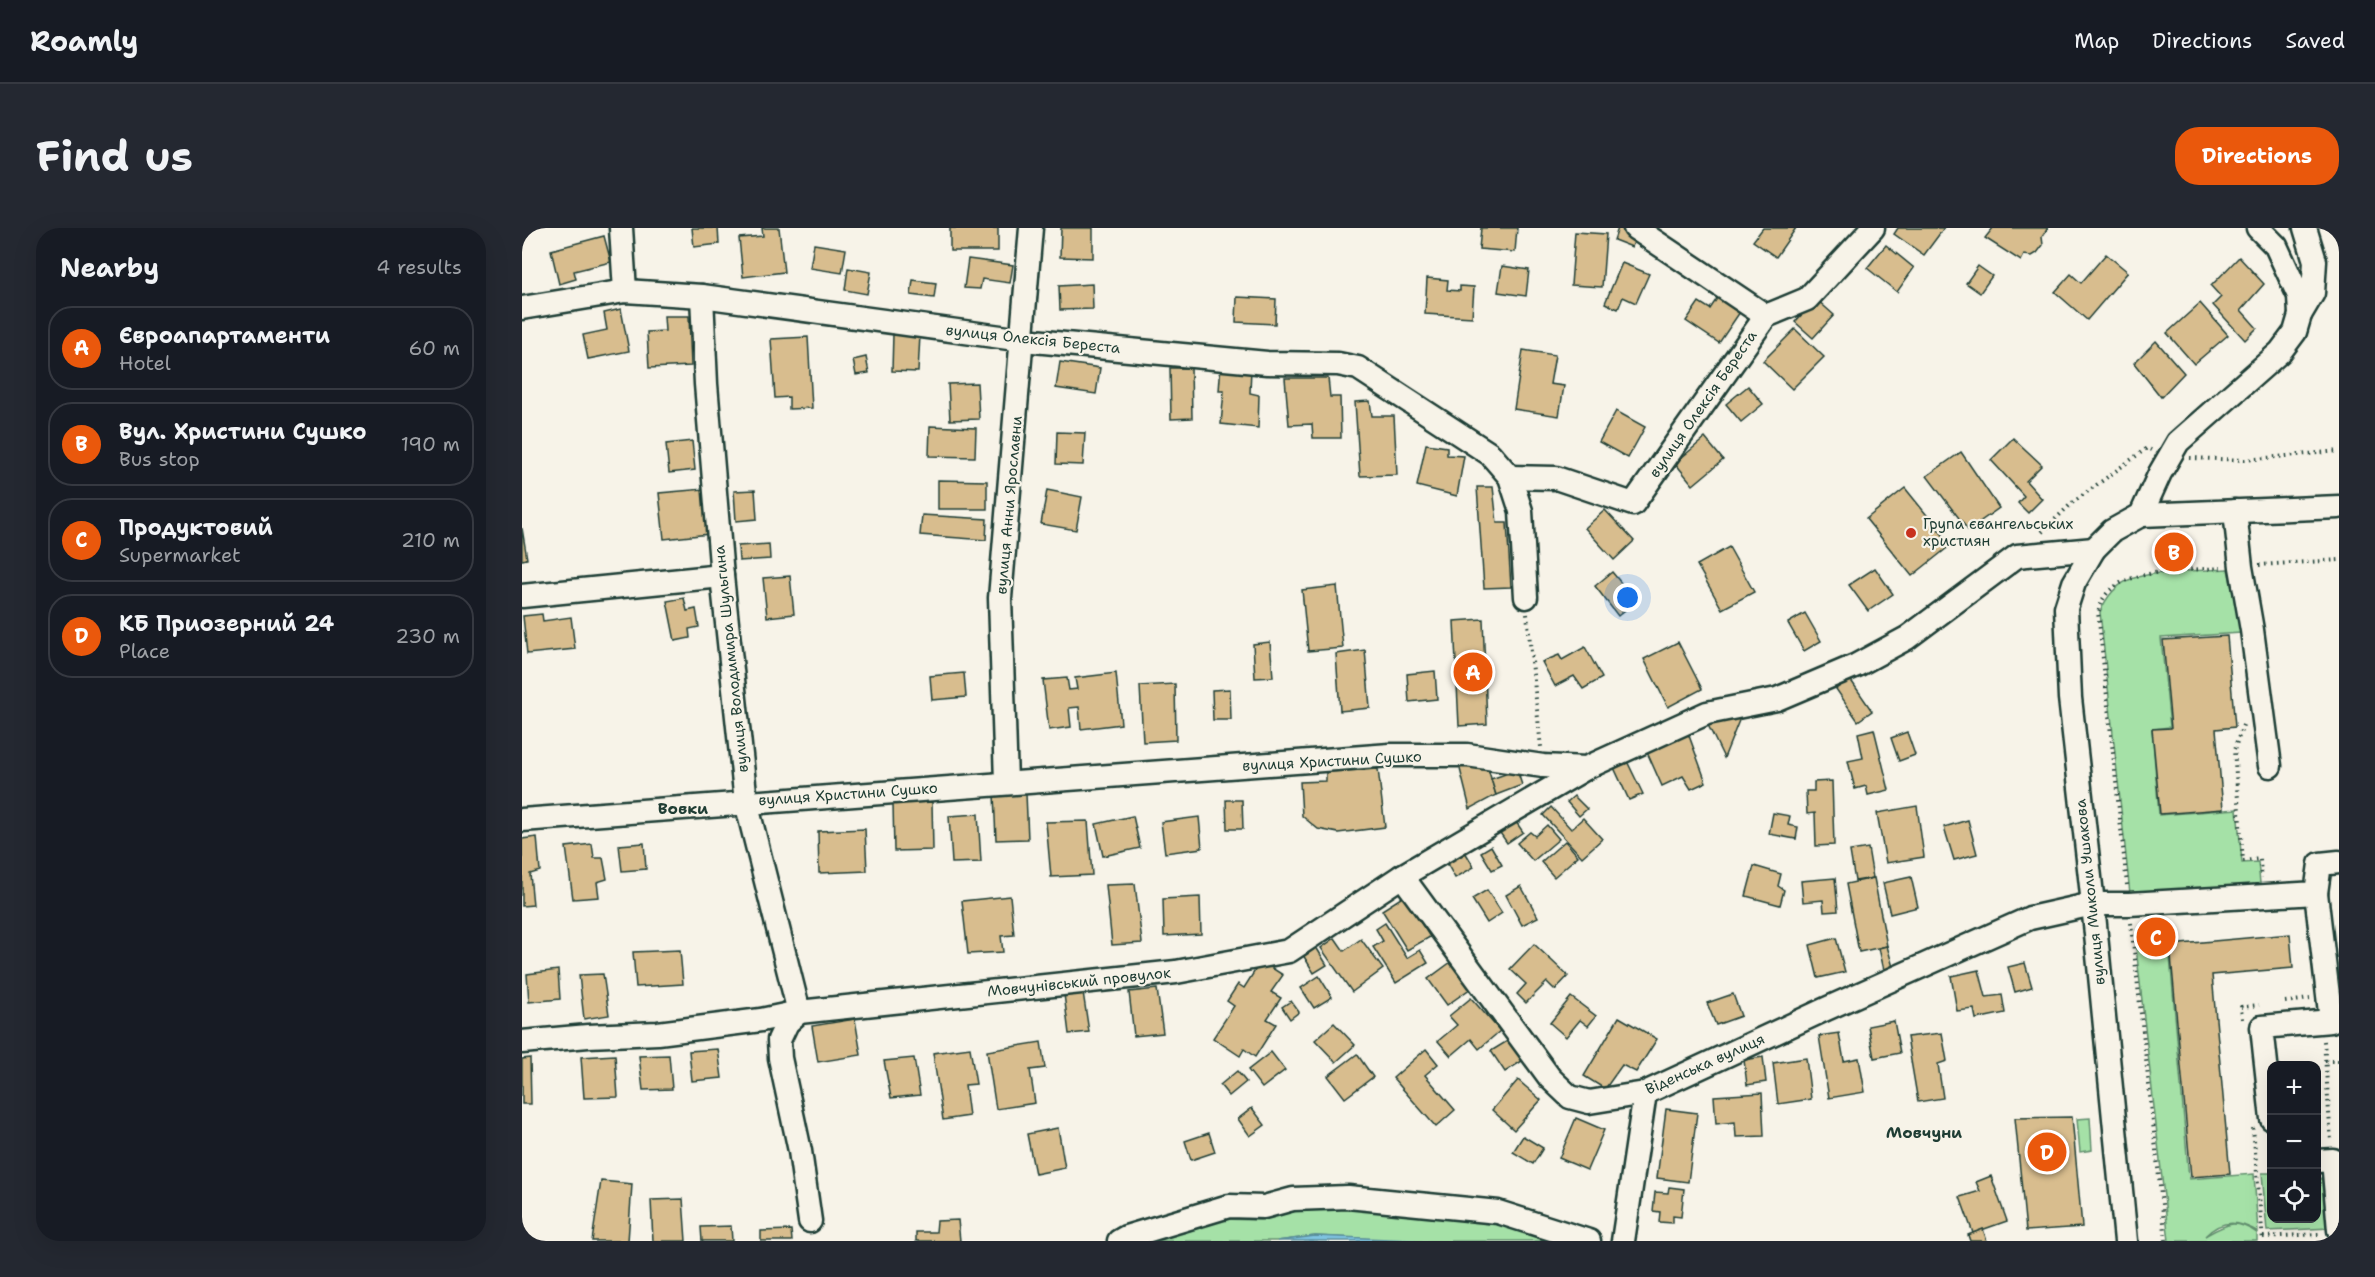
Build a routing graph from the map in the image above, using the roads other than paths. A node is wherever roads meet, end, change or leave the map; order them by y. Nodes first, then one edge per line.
1 (621, 228) edge
2 (1031, 228) edge
3 (1635, 228) edge
4 (1873, 228) edge
5 (2258, 228) edge
6 (2305, 228) edge
7 (625, 291) junction
8 (702, 296) junction
9 (522, 308) edge
10 (1766, 315) junction
11 (2300, 315) junction
12 (1023, 340) junction
13 (1510, 477) junction
14 (2339, 507) edge
15 (2235, 511) junction
16 (2141, 515) junction
17 (2094, 549) junction
18 (722, 576) junction
19 (522, 596) edge
20 (1526, 597) road end
21 (2270, 766) dead end
22 (1586, 768) junction
23 (1006, 782) junction
24 (746, 802) junction
25 (522, 820) edge
26 (2339, 862) edge
27 (1402, 876) junction
28 (2316, 893) junction
29 (2093, 904) junction
30 (799, 1012) junction
31 (522, 1042) edge
32 (1645, 1093) junction
33 (2271, 1115) edge
34 (2329, 1155) edge
35 (810, 1221) dead end
36 (2334, 1232) edge
37 (1119, 1241) edge
38 (1589, 1241) edge
39 (1623, 1241) edge
40 (2126, 1241) edge

1 - 7 street
2 - 12 street, вулиця Анни Ярославни
3 - 10 street
4 - 10 street, вулиця Олексія Береста
5 - 11 street
6 - 11 street
7 - 8 street, вулиця Олексія Береста
7 - 9 street, вулиця Олексія Береста
8 - 12 street, вулиця Олексія Береста
8 - 18 street, вулиця Володимира Шульгина
10 - 13 street, вулиця Олексія Береста
11 - 16 street
12 - 13 street, вулиця Олексія Береста
12 - 23 street, вулиця Анни Ярославни
13 - 20 street, вулиця Олексія Береста
14 - 15 street
15 - 16 street
15 - 21 street
16 - 17 street
17 - 22 street, вулиця Христини Сушко
17 - 29 street, вулиця Миколи Ушакова
18 - 19 street
18 - 24 street, вулиця Володимира Шульгина
22 - 23 street, вулиця Христини Сушко
22 - 27 street, Мовчунівський провулок
23 - 24 street, вулиця Христини Сушко
24 - 25 street, вулиця Христини Сушко
24 - 30 street, вулиця Володимира Шульгина
26 - 28 street
27 - 30 street, Мовчунівський провулок
27 - 32 street, Віденська вулиця
28 - 29 street, Віденська вулиця
28 - 33 street
29 - 32 street, Віденська вулиця
29 - 40 street, вулиця Миколи Ушакова
30 - 31 street, Мовчунівський провулок
30 - 35 street
32 - 39 street
34 - 36 street
37 - 38 street

